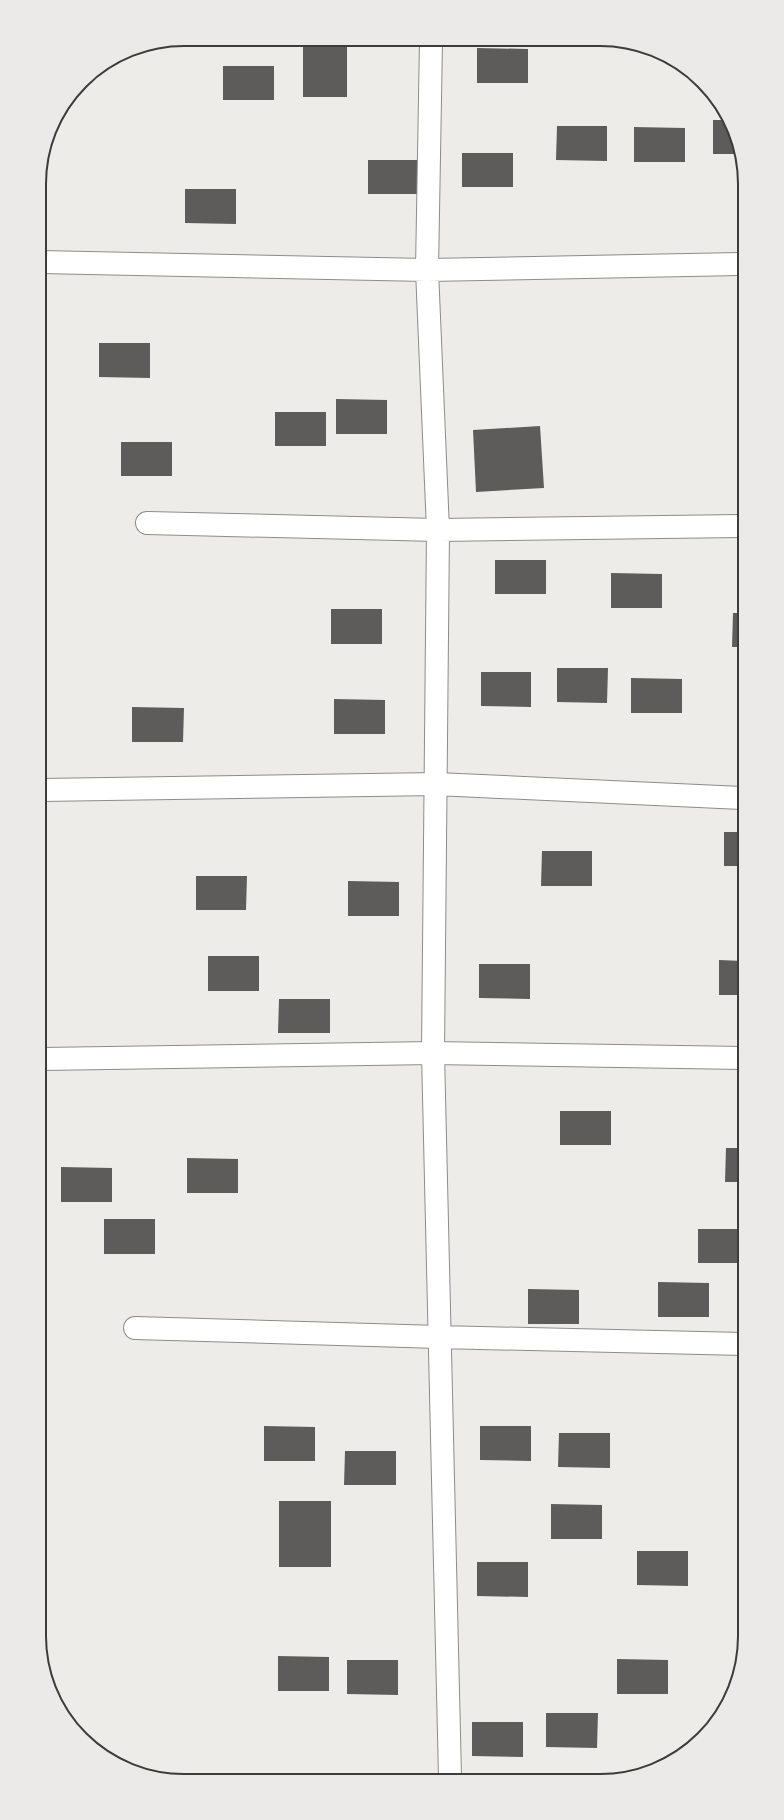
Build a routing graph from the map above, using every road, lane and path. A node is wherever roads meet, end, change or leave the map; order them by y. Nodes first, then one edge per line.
1 (431, 46) edge
2 (46, 262) edge
3 (738, 264) edge
4 (427, 270) junction
5 (147, 523) dead end
6 (738, 526) edge
7 (438, 530) junction
8 (436, 784) junction
9 (46, 790) edge
10 (738, 798) edge
11 (433, 1053) junction
12 (738, 1058) edge
13 (46, 1059) edge
14 (135, 1328) dead end
15 (439, 1337) junction
16 (738, 1344) edge
17 (450, 1774) edge

1 - 4 street
2 - 4 street
3 - 4 street
4 - 7 street
5 - 7 street
6 - 7 street
7 - 8 street
8 - 9 street
8 - 10 street
8 - 11 street
11 - 12 street
11 - 13 street
11 - 15 street
14 - 15 street
15 - 16 street
15 - 17 street

